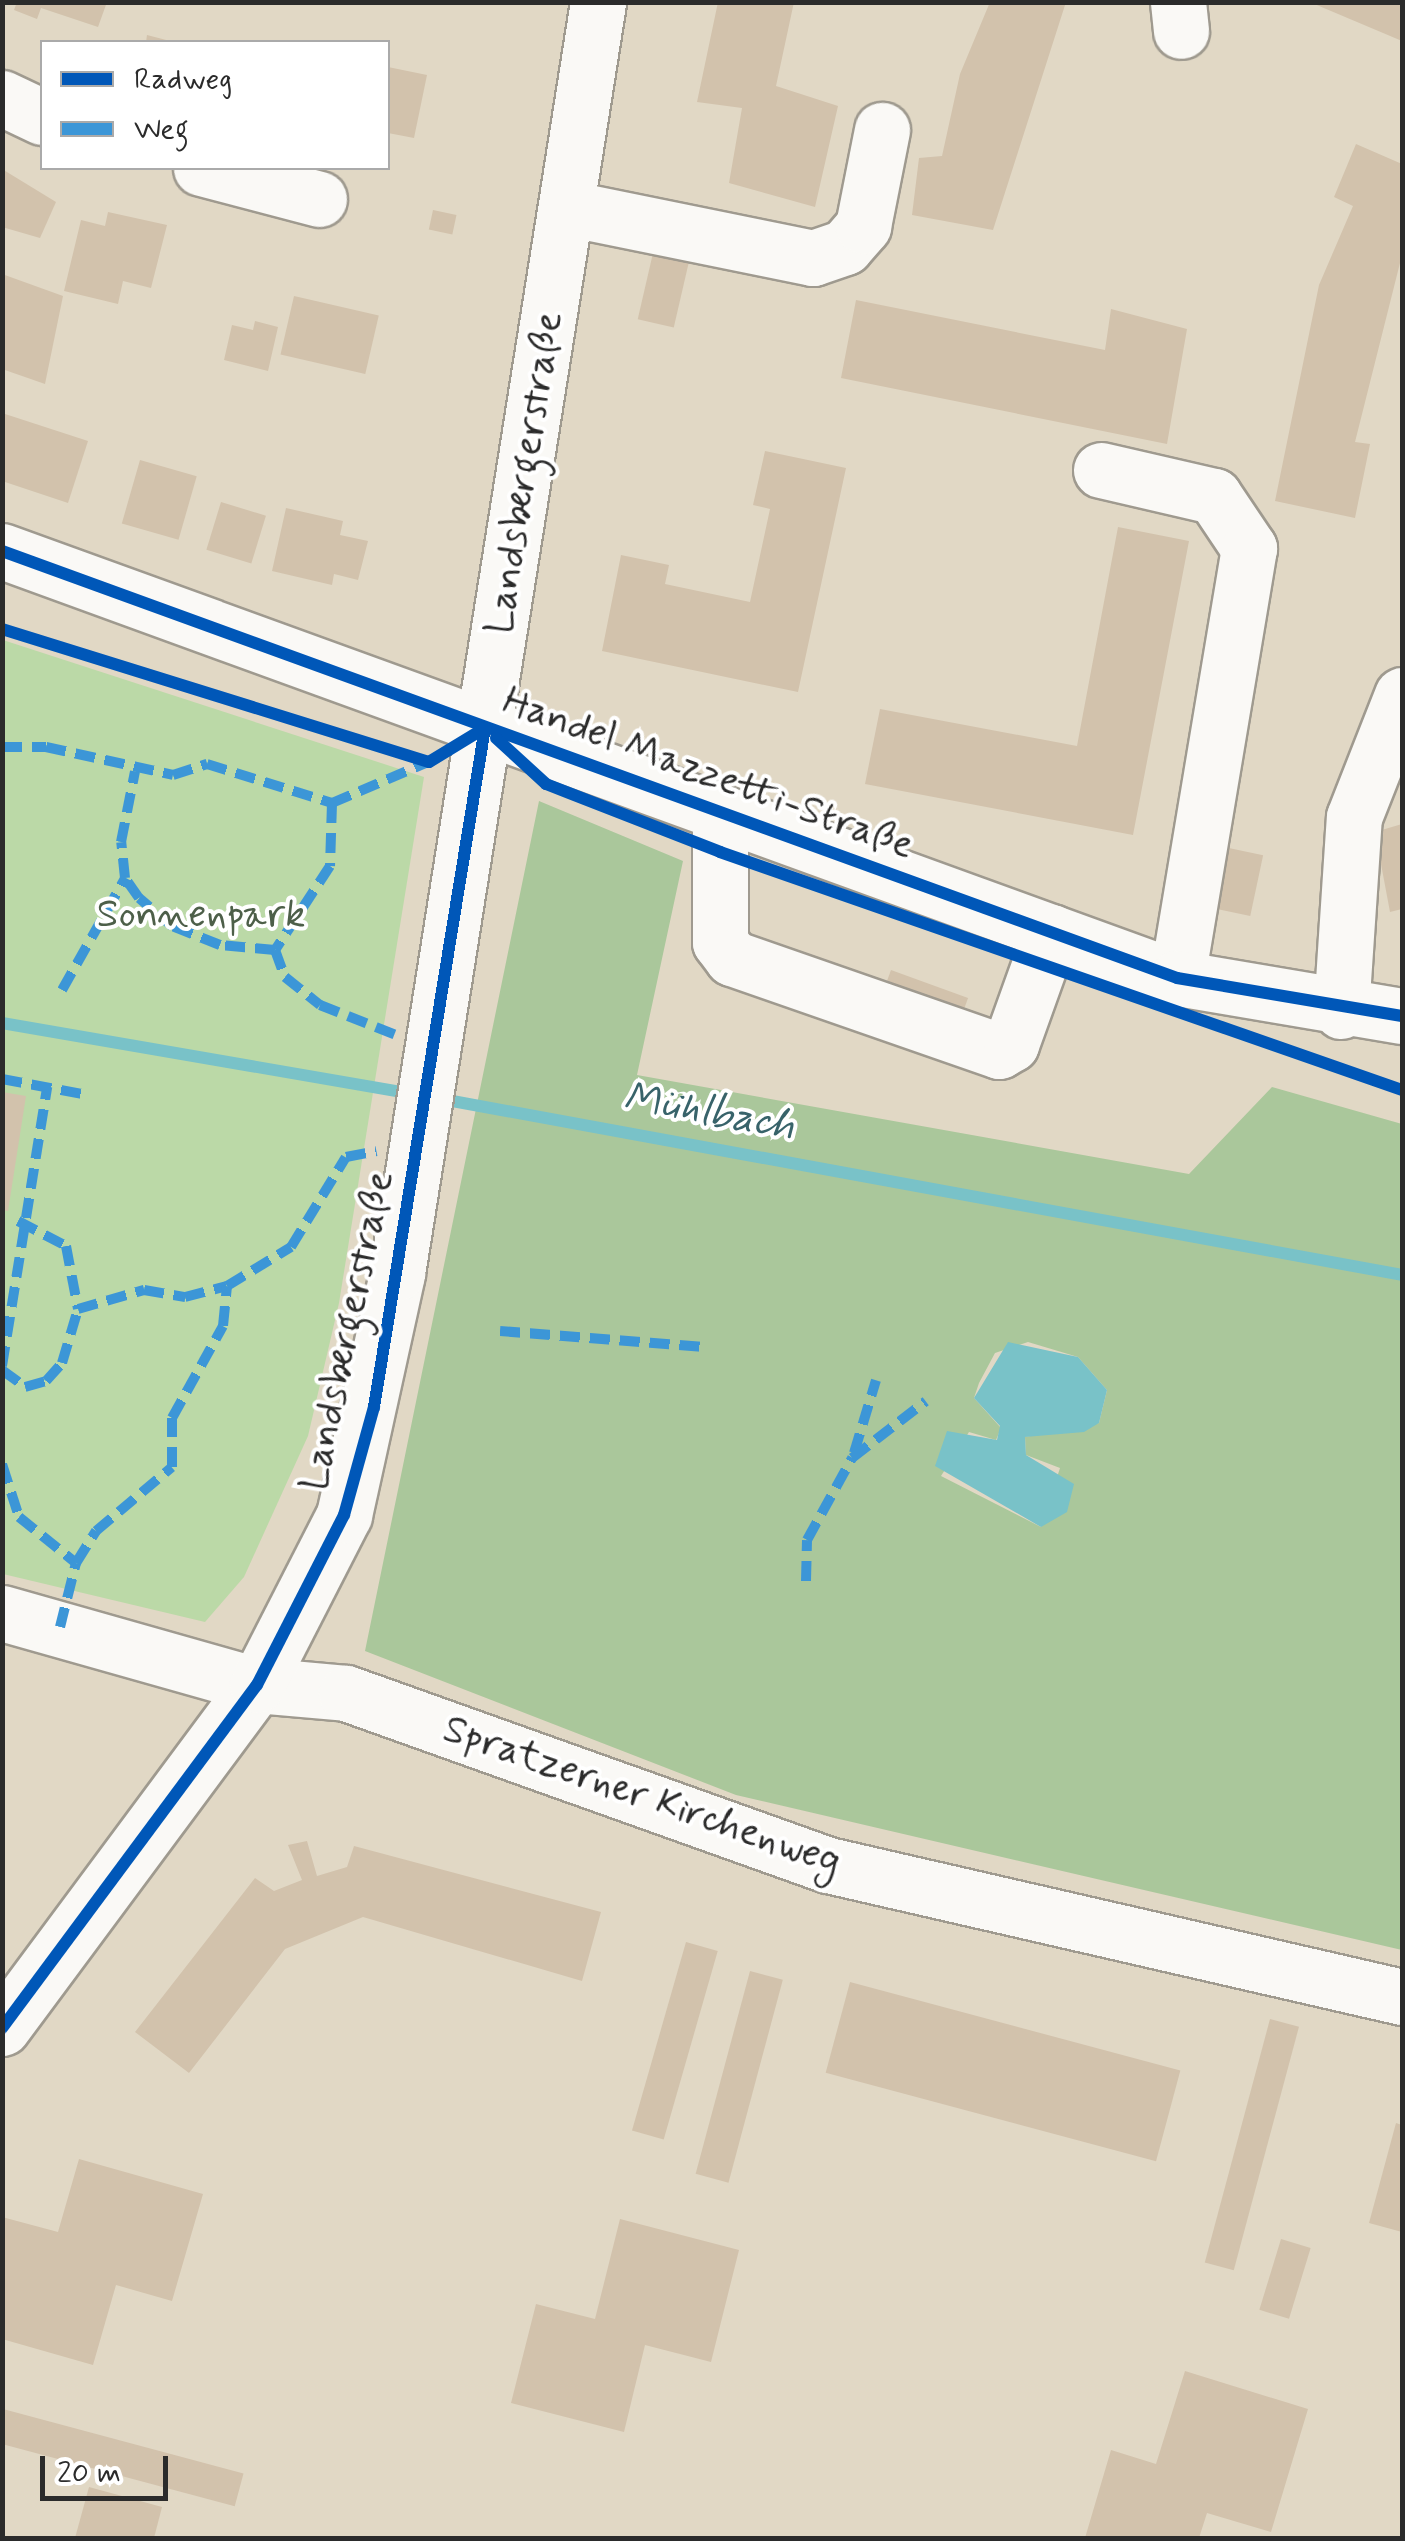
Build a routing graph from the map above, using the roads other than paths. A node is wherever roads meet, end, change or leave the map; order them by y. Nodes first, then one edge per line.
1 (598, 2) edge
2 (2, 98) edge
3 (40, 116) edge
4 (882, 130) dead end
5 (209, 170) edge
6 (318, 199) dead end
7 (567, 208) junction
8 (1101, 470) dead end
9 (2, 551) edge
10 (1402, 694) edge
11 (485, 728) junction
12 (1346, 737) dead end
13 (720, 813) junction
14 (1051, 932) junction
15 (1177, 978) junction
16 (1323, 1009) junction
17 (1402, 1016) edge
18 (2, 1613) edge
19 (257, 1685) junction
20 (1402, 1996) edge
21 (2, 2028) edge

1 - 7 street, Landsbergerstraße
2 - 3 street
4 - 7 street
5 - 6 street
7 - 11 street, Landsbergerstraße
8 - 15 street
9 - 11 street, Handel Mazzetti-Straße
10 - 16 street
11 - 13 street, Handel Mazzetti-Straße
11 - 19 street, Landsbergerstraße
12 - 16 street
13 - 14 street, Handel Mazzetti-Straße
13 - 14 street
14 - 15 street, Handel Mazzetti-Straße
15 - 16 street, Handel Mazzetti-Straße
16 - 17 street, Handel Mazzetti-Straße
18 - 19 street, Spratzerner Kirchenweg
19 - 20 street, Spratzerner Kirchenweg
19 - 21 street, Landsbergerstraße

